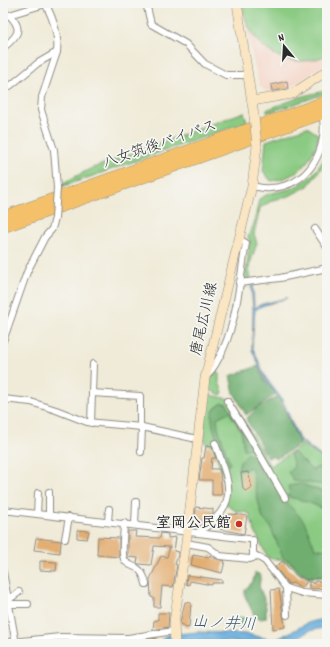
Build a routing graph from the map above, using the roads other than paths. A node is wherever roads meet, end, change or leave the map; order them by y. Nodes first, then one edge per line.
1 (146, 3) edge
2 (237, 3) edge
3 (44, 4) edge
4 (6, 16) edge
5 (3, 48) edge
6 (57, 52) junction
7 (327, 71) edge
8 (248, 75) junction
9 (3, 87) edge
10 (252, 101) junction
11 (324, 108) edge
12 (252, 186) junction
13 (3, 217) edge
14 (3, 227) edge
15 (315, 229) dead end
16 (239, 239) junction
17 (327, 247) edge
18 (327, 268) edge
19 (239, 283) junction
20 (3, 341) edge
21 (93, 364) dead end
22 (205, 378) junction
23 (92, 393) junction
24 (3, 399) edge
25 (227, 401) dead end
26 (91, 423) junction
27 (141, 427) junction
28 (197, 438) junction
29 (215, 443) dead end
30 (142, 452) dead end
31 (49, 492) dead end
32 (38, 493) dead end
33 (285, 498) dead end
34 (136, 502) dead end
35 (109, 509) dead end
36 (3, 510) edge
37 (37, 514) junction
38 (49, 515) junction
39 (69, 517) junction
40 (108, 522) junction
41 (124, 523) junction
42 (135, 525) junction
43 (187, 532) junction
44 (198, 532) junction
45 (65, 539) dead end
46 (186, 544) junction
47 (253, 554) junction
48 (124, 556) junction
49 (117, 560) dead end
50 (3, 572) edge
51 (146, 584) dead end
52 (286, 588) junction
53 (19, 592) dead end
54 (327, 595) edge
55 (8, 603) junction
56 (28, 604) dead end
57 (287, 615) dead end
58 (6, 616) edge
59 (174, 632) junction
60 (85, 637) junction
61 (105, 641) edge
62 (3, 643) edge
63 (16, 643) edge
64 (87, 644) edge
65 (175, 644) edge

1 - 8 street
2 - 8 main road, 唐尾広川線
3 - 4 street
3 - 6 street
4 - 5 street
6 - 9 street
6 - 20 street, bridge
7 - 10 main road
8 - 10 main road, 唐尾広川線
10 - 12 main road, 唐尾広川線, bridge
11 - 12 street
11 - 13 highway, 八女筑後バイパス
11 - 14 highway, 八女筑後バイパス
12 - 16 main road, 唐尾広川線
15 - 17 street
16 - 19 street
16 - 22 main road, 唐尾広川線
18 - 19 street
19 - 22 street
21 - 23 street
22 - 28 main road, 唐尾広川線
23 - 26 street
23 - 27 street
24 - 26 street
25 - 33 street
26 - 27 street
27 - 28 street
27 - 30 street
28 - 43 main road, 唐尾広川線
29 - 44 street
31 - 38 street
32 - 37 street
34 - 42 street
35 - 40 street
36 - 37 street
37 - 38 street
38 - 39 street
39 - 40 street
39 - 45 street
40 - 41 street
41 - 42 street
41 - 48 street
42 - 43 street
43 - 44 street
43 - 46 main road, 唐尾広川線
44 - 47 street
46 - 47 street
46 - 59 main road, 唐尾広川線
47 - 52 street
48 - 49 street
48 - 51 street
50 - 55 street
52 - 54 street
52 - 57 street
53 - 55 street
55 - 56 street
55 - 58 street
58 - 63 street
59 - 61 street
59 - 65 main road, 唐尾広川線
60 - 61 street
60 - 63 street
60 - 64 street
62 - 63 street

